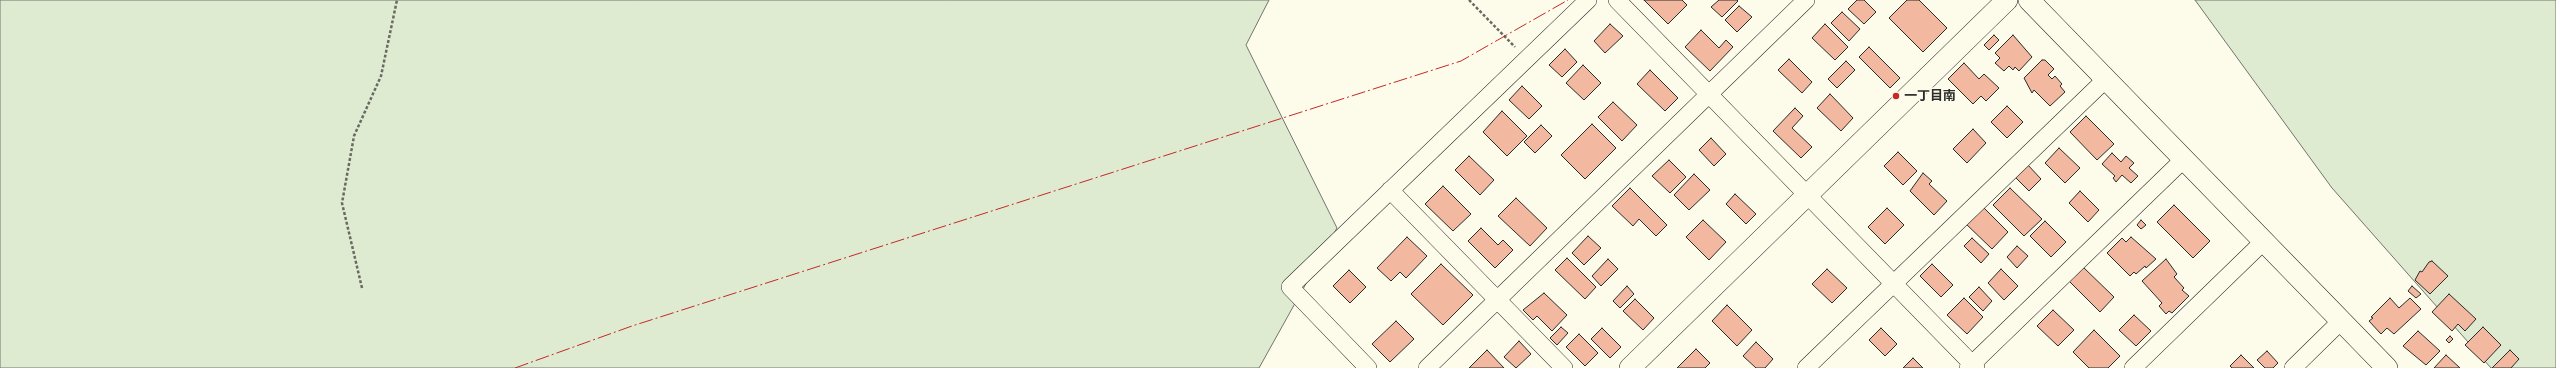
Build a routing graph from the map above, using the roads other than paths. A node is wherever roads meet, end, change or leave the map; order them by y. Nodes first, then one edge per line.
1 (1588, 0) edge
2 (1617, 0) edge
3 (1806, 0) edge
4 (2007, 0) edge
5 (2029, 0) edge
6 (2106, 79) junction
7 (1709, 94) junction
8 (2184, 159) junction
9 (1390, 190) junction
10 (1808, 195) junction
11 (2264, 241) junction
12 (1894, 284) junction
13 (1498, 300) junction
14 (2341, 321) junction
15 (1972, 367) edge
16 (1368, 368) edge
17 (1428, 368) edge
18 (1564, 368) edge
19 (1630, 368) edge
20 (1806, 368) edge
21 (2133, 368) edge
22 (2293, 368) edge
23 (2387, 368) edge

1 - 9 street
2 - 7 street
3 - 7 street
4 - 10 street
5 - 6 street
6 - 8 street
6 - 12 street
7 - 10 street
7 - 13 street
8 - 11 street
8 - 15 street
9 - 13 street
9 - 16 street
10 - 12 street
10 - 19 street
11 - 14 street
11 - 21 street
12 - 15 street
12 - 20 street
13 - 17 street
13 - 18 street
14 - 22 street
14 - 23 street

